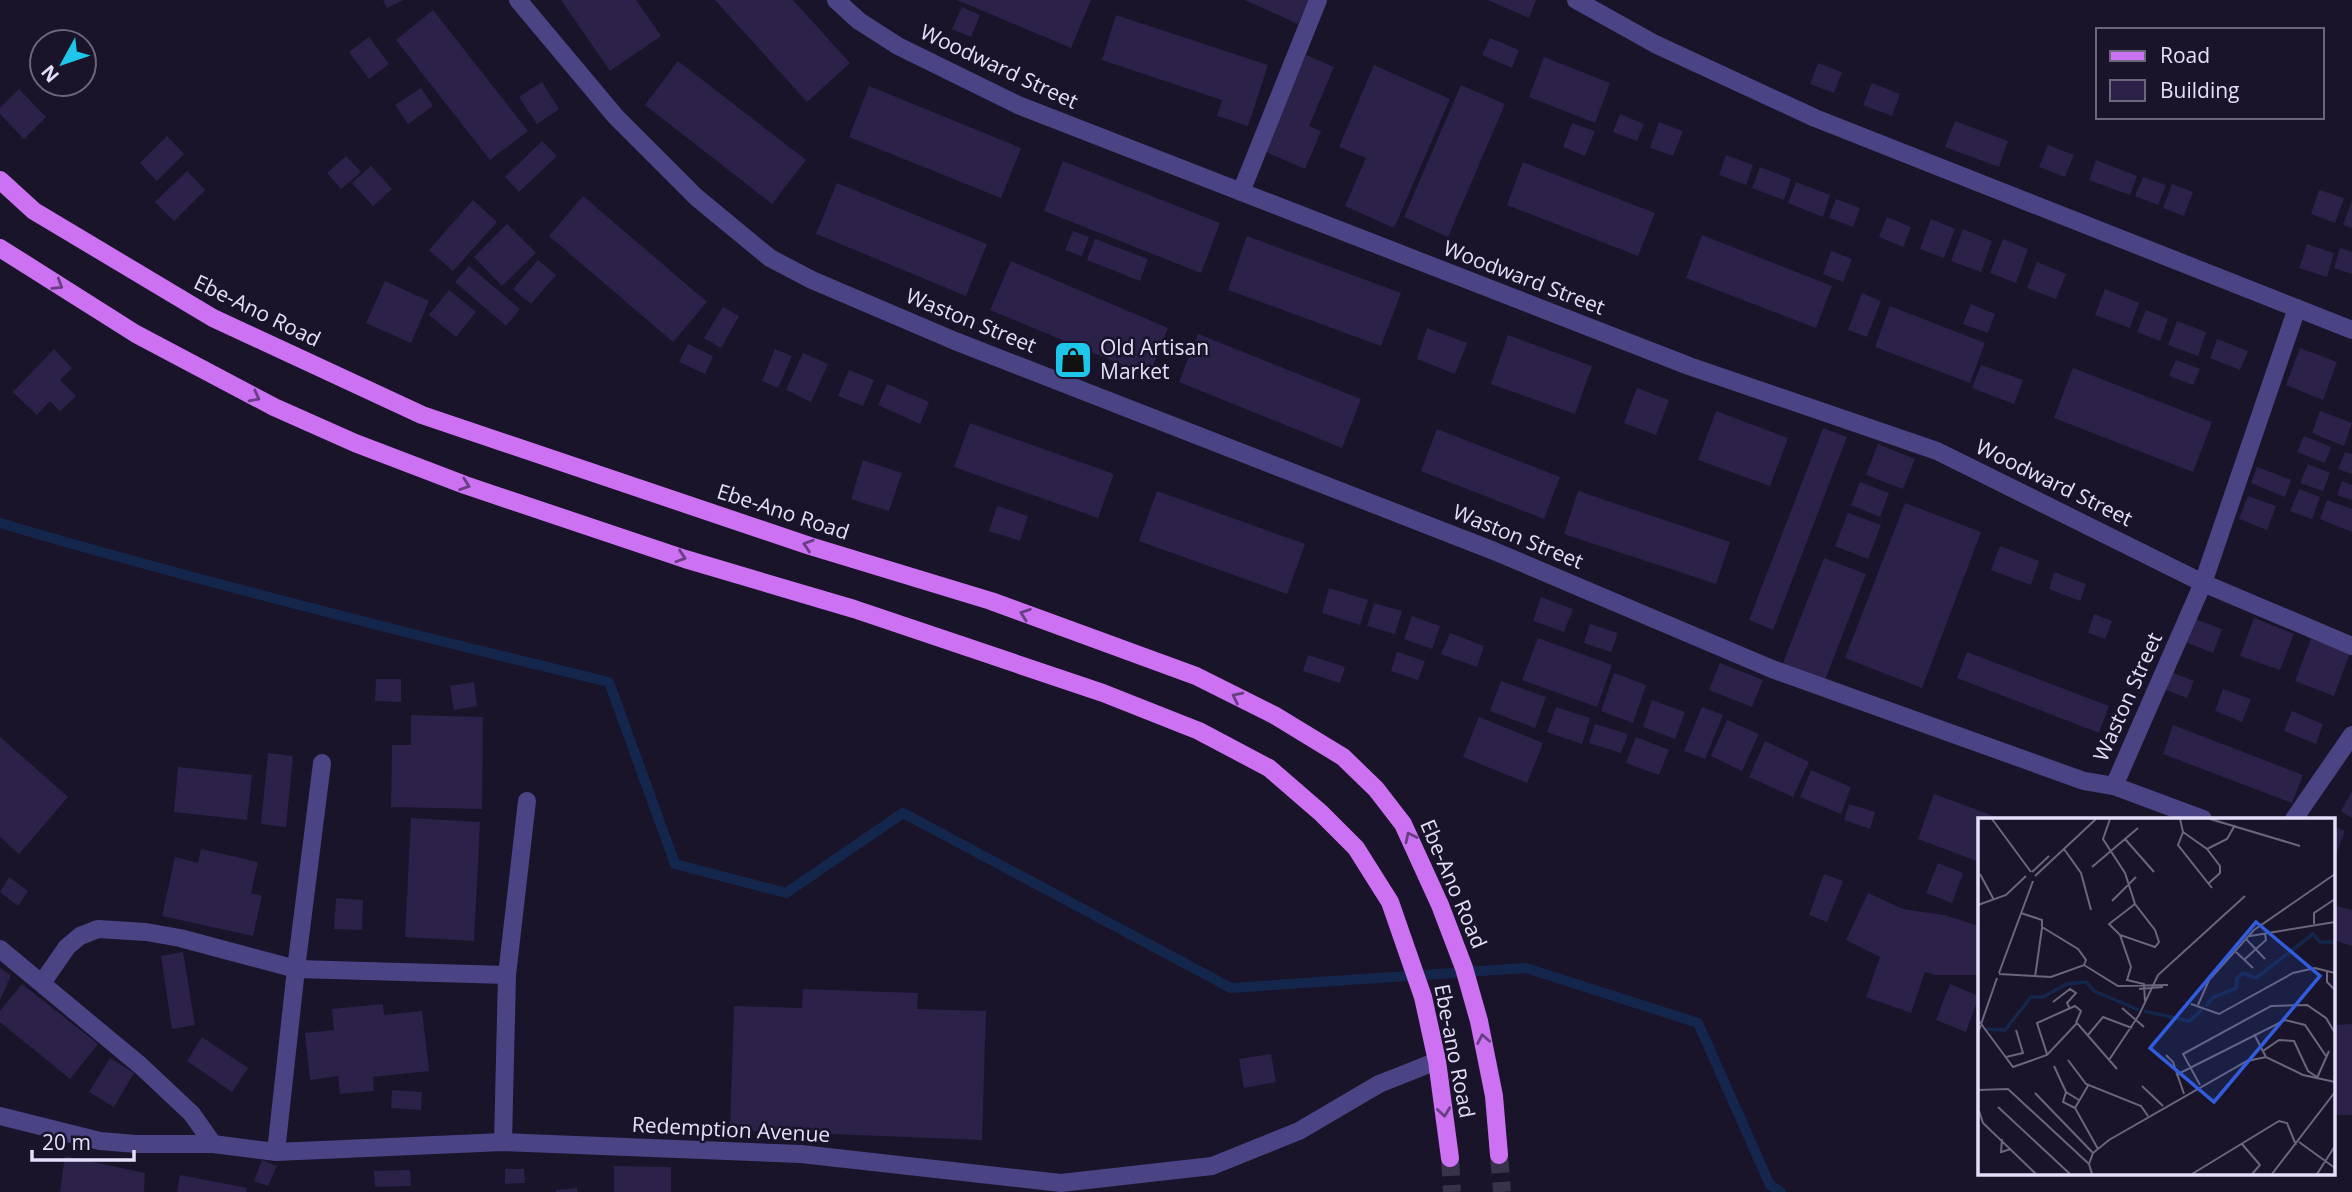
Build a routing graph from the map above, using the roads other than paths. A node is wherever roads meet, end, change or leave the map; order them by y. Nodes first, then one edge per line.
1 (518, 0) edge
2 (836, 0) edge
3 (1318, 0) edge
4 (1576, 0) edge
5 (0, 180) edge
6 (1241, 192) junction
7 (0, 248) edge
8 (2297, 308) junction
9 (2352, 330) edge
10 (2203, 583) junction
11 (2352, 646) edge
12 (2352, 735) edge
13 (323, 762) dead end
14 (2114, 786) junction
15 (527, 801) dead end
16 (2200, 818) edge
17 (2295, 818) edge
18 (0, 949) edge
19 (1464, 968) joint
20 (296, 969) junction
21 (507, 975) junction
22 (42, 983) junction
23 (1437, 1061) junction
24 (0, 1116) edge
25 (503, 1142) junction
26 (213, 1144) junction
27 (276, 1152) junction
28 (1499, 1155) tunnel mouth
29 (1450, 1158) tunnel mouth

1 - 14 street, Waston Street
2 - 6 street, Woodward Street
3 - 6 street
4 - 8 street
19 -> 5 main road, Ebe-Ano Road
6 - 10 street, Woodward Street
7 -> 23 main road, Ebe-ano Road
8 - 9 street
8 - 10 street, Waston Street
10 - 11 street, Woodward Street
10 - 14 street, Waston Street
12 - 17 street
13 - 20 street
14 - 16 street
15 - 21 street
18 - 22 street
28 -> 19 main road, Ebe-ano Road
20 - 21 street
20 - 22 street
20 - 27 street
21 - 25 street
22 - 26 street
23 - 25 street, Redemption Avenue
23 -> 29 main road, Ebe-ano Road
24 - 26 street, Redemption Avenue
25 - 27 street, Redemption Avenue
26 - 27 street, Redemption Avenue

